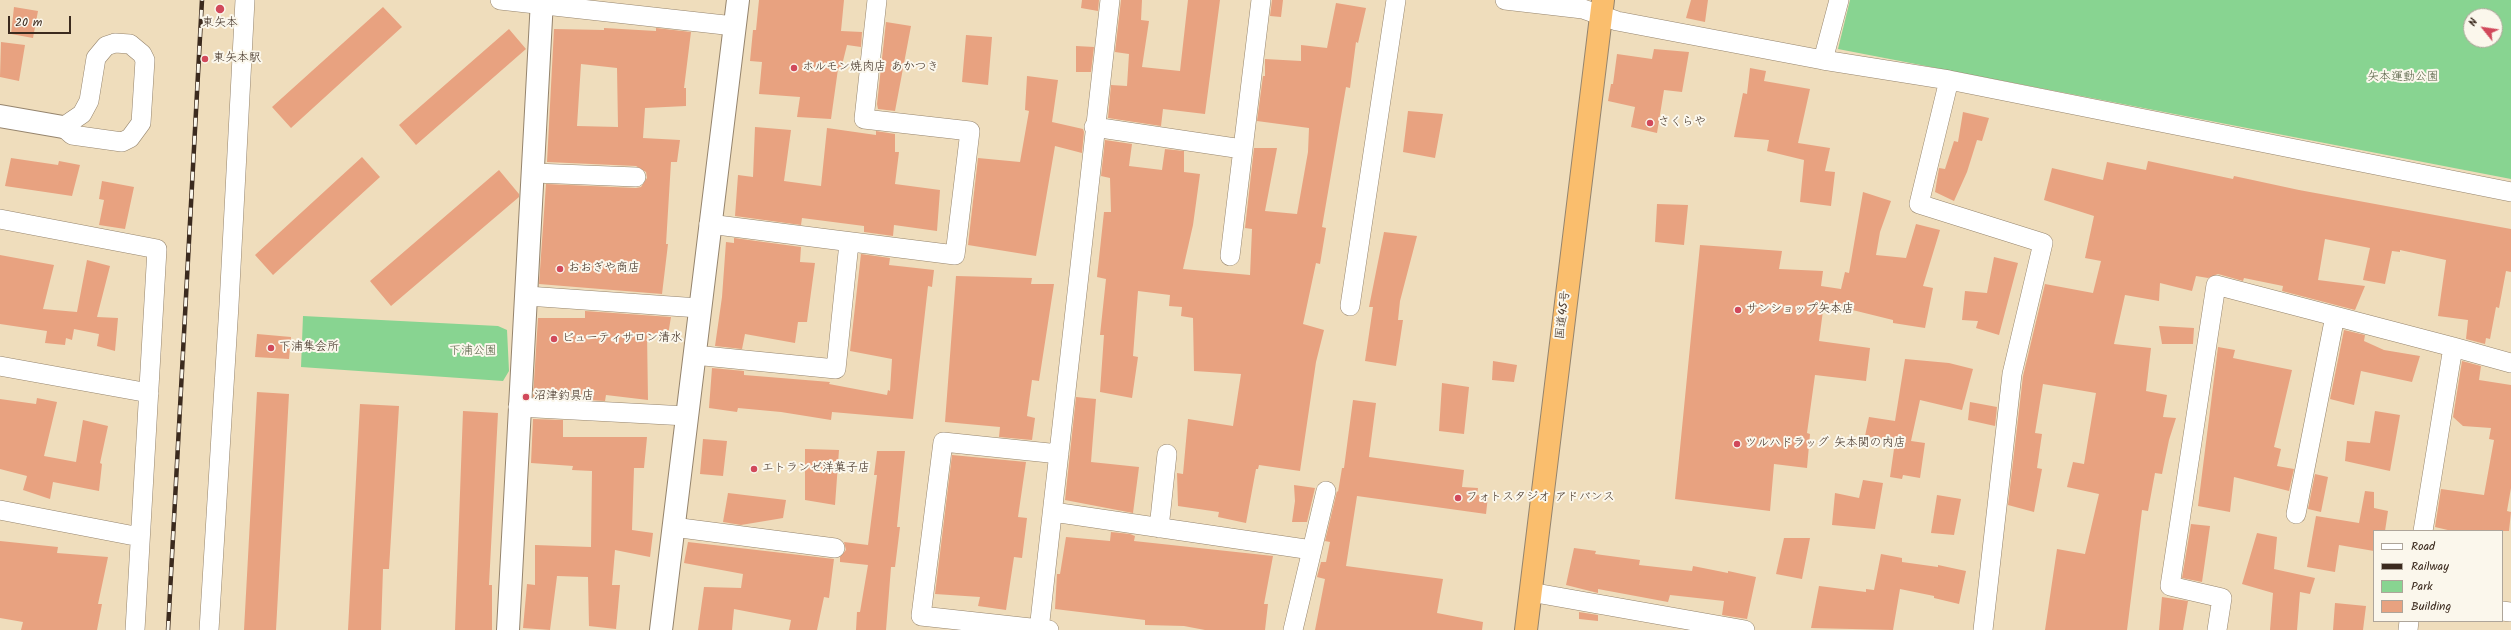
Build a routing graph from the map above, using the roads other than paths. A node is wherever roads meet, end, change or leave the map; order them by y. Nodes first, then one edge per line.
1 (245, 0) edge
2 (500, 0) edge
3 (738, 0) edge
4 (877, 0) edge
5 (1110, 0) edge
6 (1261, 0) edge
7 (1396, 0) edge
8 (1505, 0) edge
9 (1839, 0) edge
10 (542, 3) edge
11 (1602, 8) edge
12 (734, 26) junction
13 (1823, 60) junction
14 (1949, 80) junction
15 (0, 116) edge
16 (63, 127) junction
17 (1094, 127) junction
18 (1242, 149) junction
19 (534, 173) junction
20 (636, 177) dead end
21 (2511, 192) edge
22 (0, 219) edge
23 (709, 224) junction
24 (849, 243) junction
25 (1230, 256) dead end
26 (527, 296) junction
27 (1350, 306) dead end
28 (699, 308) junction
29 (2335, 316) junction
30 (2453, 347) junction
31 (694, 355) junction
32 (2511, 363) edge
33 (0, 366) edge
34 (148, 393) junction
35 (518, 407) junction
36 (687, 416) junction
37 (1059, 454) junction
38 (1167, 454) dead end
39 (1326, 491) dead end
40 (0, 510) edge
41 (1053, 512) junction
42 (2296, 514) dead end
43 (673, 528) junction
44 (1159, 528) junction
45 (2423, 530) edge
46 (140, 537) junction
47 (835, 548) dead end
48 (1312, 550) junction
49 (1530, 592) junction
50 (135, 630) edge
51 (209, 630) edge
52 (508, 630) edge
53 (661, 630) edge
54 (1042, 630) edge
55 (1293, 630) edge
56 (1526, 630) edge
57 (1745, 630) edge
58 (1982, 630) edge
59 (2217, 630) edge

1 - 51 street
2 - 10 street
3 - 12 street
4 - 24 street
5 - 17 street
6 - 18 street
7 - 27 street
8 - 11 street
9 - 13 street
10 - 12 street
10 - 19 street
11 - 13 street
11 - 49 highway, 国道45号
12 - 23 street
13 - 14 street
14 - 21 street
14 - 58 street
15 - 16 street
16 - 16 street
17 - 18 street
17 - 37 street
18 - 25 street
19 - 20 street
19 - 26 street
22 - 34 street
23 - 24 street
23 - 28 street
24 - 31 street
26 - 28 street
26 - 35 street
28 - 31 street
29 - 30 street
29 - 42 street
29 - 59 street
30 - 32 street
30 - 45 street
31 - 36 street
33 - 34 street
34 - 46 street
35 - 36 street
35 - 52 street
36 - 43 street
37 - 41 street
37 - 54 street
38 - 44 street
39 - 48 street
40 - 46 street
41 - 44 street
41 - 54 street
43 - 47 street
43 - 53 street
44 - 48 street
46 - 50 street
48 - 55 street
49 - 56 highway, 国道45号
49 - 57 street

